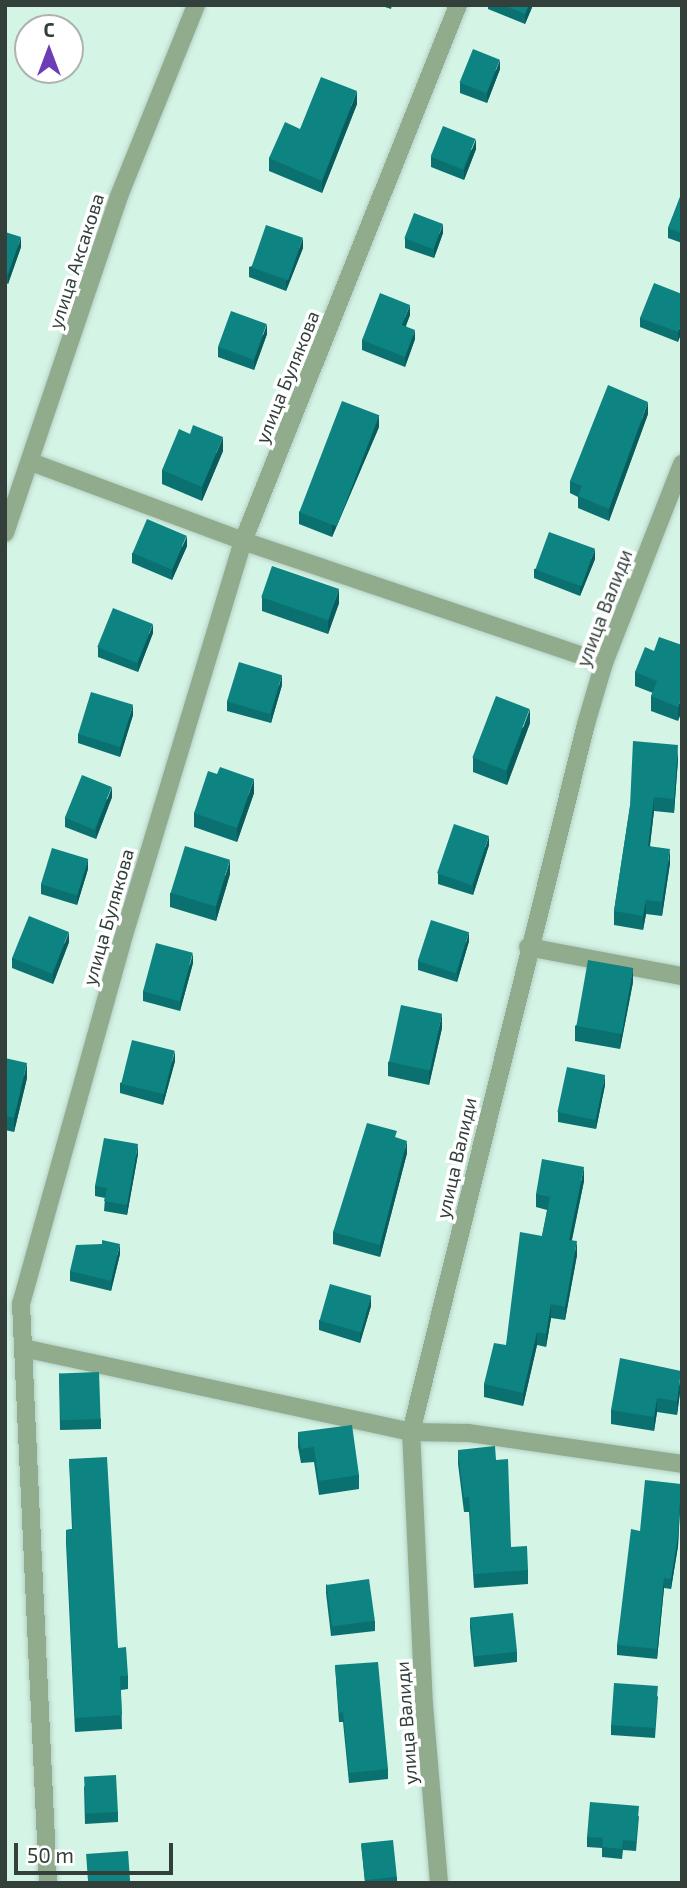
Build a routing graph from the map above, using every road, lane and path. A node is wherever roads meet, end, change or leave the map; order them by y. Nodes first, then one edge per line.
1 (196, 5) edge
2 (458, 5) edge
3 (31, 462) junction
4 (682, 464) edge
5 (5, 533) edge
6 (243, 541) junction
7 (604, 663) junction
8 (528, 947) junction
9 (682, 976) edge
10 (23, 1348) junction
11 (411, 1432) junction
12 (682, 1464) edge
13 (48, 1883) edge
14 (439, 1883) edge

1 - 3 street, улица Аксакова
2 - 6 street, улица Булякова
3 - 5 street, улица Аксакова
3 - 6 street
4 - 7 street, улица Валиди
6 - 7 street
6 - 10 street, улица Булякова
7 - 8 street, улица Валиди
8 - 9 street
8 - 11 street, улица Валиди
10 - 11 street
10 - 13 street, улица Булякова
11 - 12 street
11 - 14 street, улица Валиди

